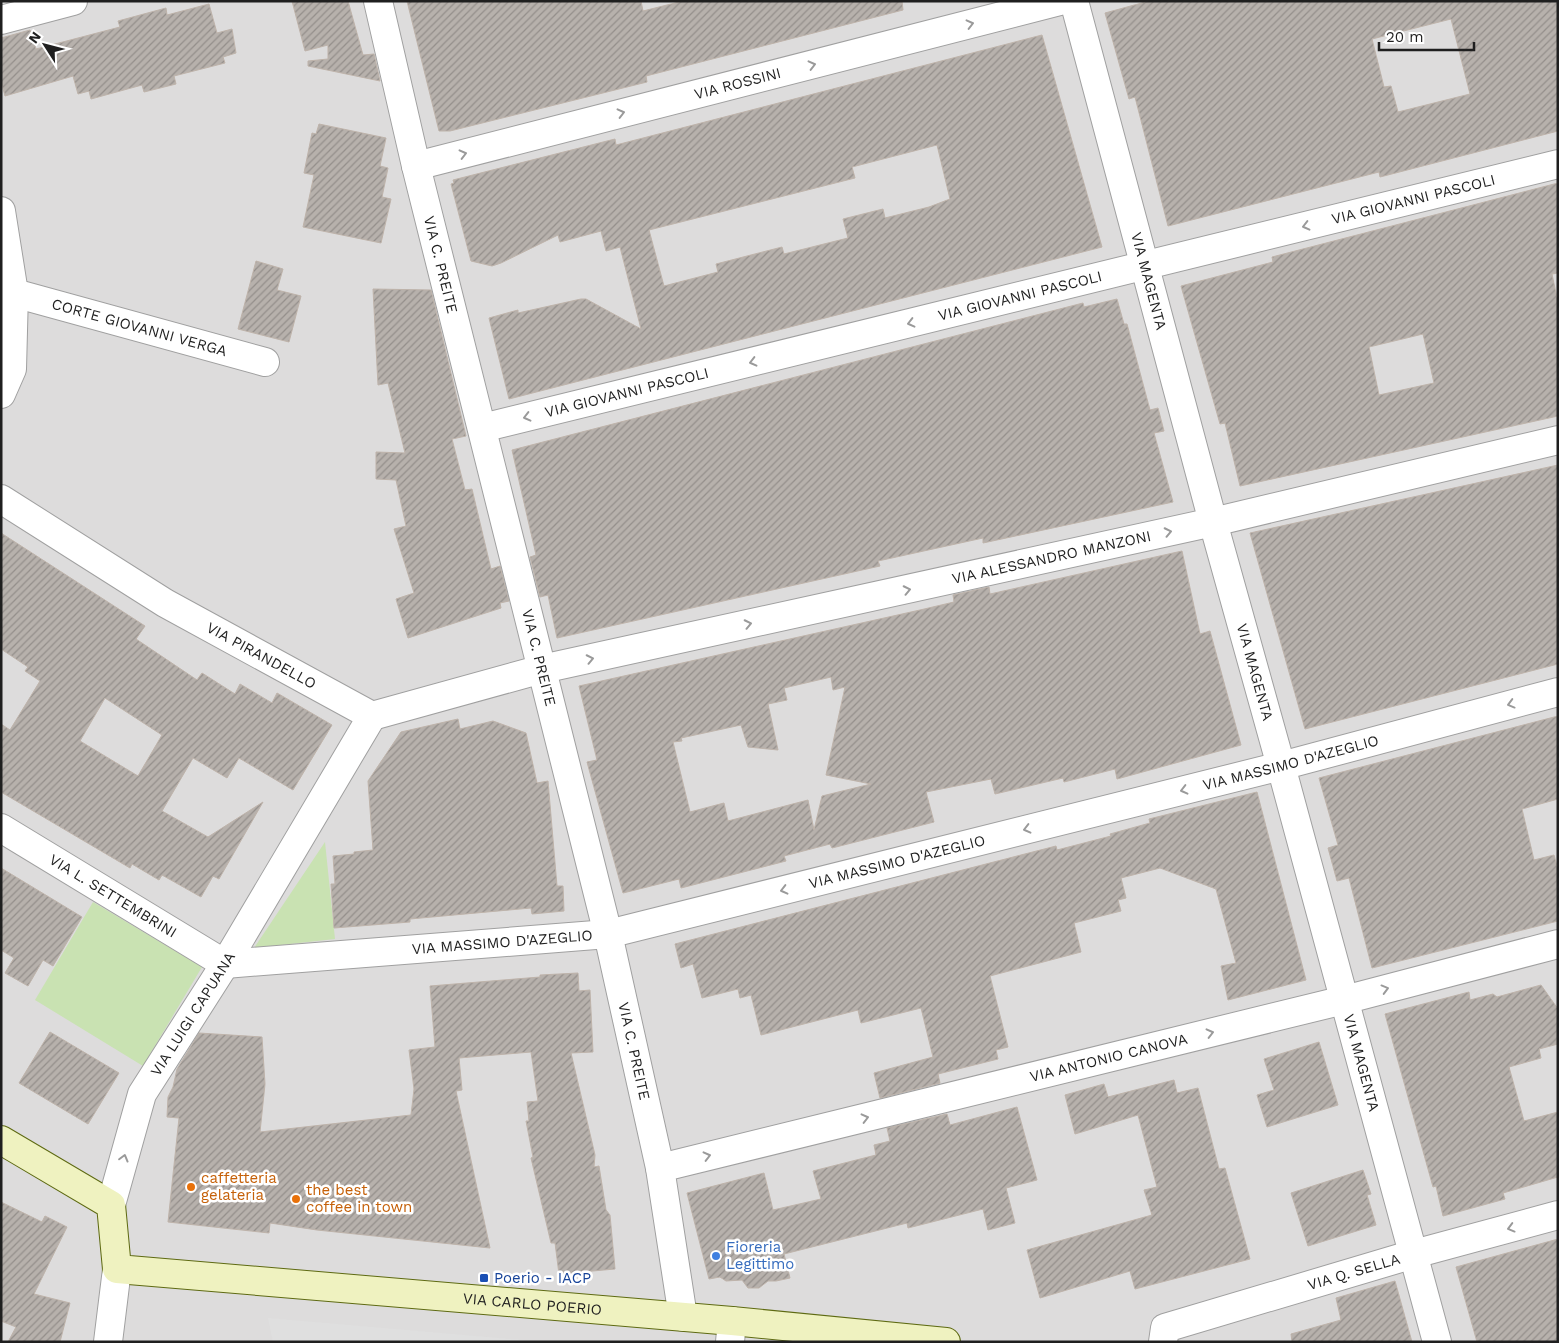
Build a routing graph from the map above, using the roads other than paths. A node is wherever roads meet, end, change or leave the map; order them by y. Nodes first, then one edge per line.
1 (74, 1) edge
2 (378, 1) edge
3 (1060, 1) edge
4 (1074, 1) edge
5 (1, 20) edge
6 (1558, 164) edge
7 (416, 166) junction
8 (1, 211) edge
9 (1146, 266) junction
10 (14, 294) junction
11 (265, 362) dead end
12 (1, 394) edge
13 (482, 428) junction
14 (1558, 440) edge
15 (1, 499) edge
16 (1214, 522) junction
17 (542, 670) junction
18 (1558, 692) edge
19 (372, 716) junction
20 (1281, 766) junction
21 (1, 828) edge
22 (608, 934) junction
23 (1558, 944) edge
24 (224, 964) junction
25 (1344, 1000) junction
26 (1, 1140) edge
27 (660, 1168) junction
28 (111, 1205) junction
29 (1558, 1216) edge
30 (1414, 1254) junction
31 (117, 1269) junction
32 (683, 1317) junction
33 (731, 1332) edge
34 (108, 1342) edge
35 (946, 1342) edge
36 (1163, 1342) edge
37 (1437, 1342) edge

1 - 5 street
2 - 7 street, VIA C. PREITE
7 -> 3 street, VIA ROSSINI
4 - 9 street, VIA MAGENTA
6 -> 9 street, VIA GIOVANNI PASCOLI
7 - 13 street, VIA C. PREITE
8 - 10 street
9 -> 13 street, VIA GIOVANNI PASCOLI
9 - 16 street, VIA MAGENTA
10 - 11 street, CORTE GIOVANNI VERGA
10 - 12 street
13 - 17 street, VIA C. PREITE
14 - 16 street, VIA ALESSANDRO MANZONI
15 - 19 street, VIA PIRANDELLO
17 -> 16 street, VIA ALESSANDRO MANZONI
16 - 20 street, VIA MAGENTA
17 - 19 street
17 - 22 street, VIA C. PREITE
18 -> 20 street, VIA MASSIMO D'AZEGLIO
19 - 24 street, VIA LUIGI CAPUANA
20 -> 22 street, VIA MASSIMO D'AZEGLIO
20 - 25 street, VIA MAGENTA
21 - 24 street, VIA L. SETTEMBRINI
22 - 24 street, VIA MASSIMO D'AZEGLIO
22 - 27 street, VIA C. PREITE
25 -> 23 street, VIA ANTONIO CANOVA
28 -> 24 street, VIA LUIGI CAPUANA
27 -> 25 street, VIA ANTONIO CANOVA
25 - 30 street, VIA MAGENTA
26 - 28 street
27 - 32 street, VIA C. PREITE
28 - 31 street, VIA LUIGI CAPUANA
29 -> 30 street, VIA Q. SELLA
30 - 36 street, VIA Q. SELLA
30 - 37 street, VIA MAGENTA
31 - 32 street, VIA CARLO POERIO
31 - 34 street, VIA LUIGI CAPUANA
32 - 33 street, VIA CARLO POERIO
33 - 35 street, VIA CARLO POERIO

